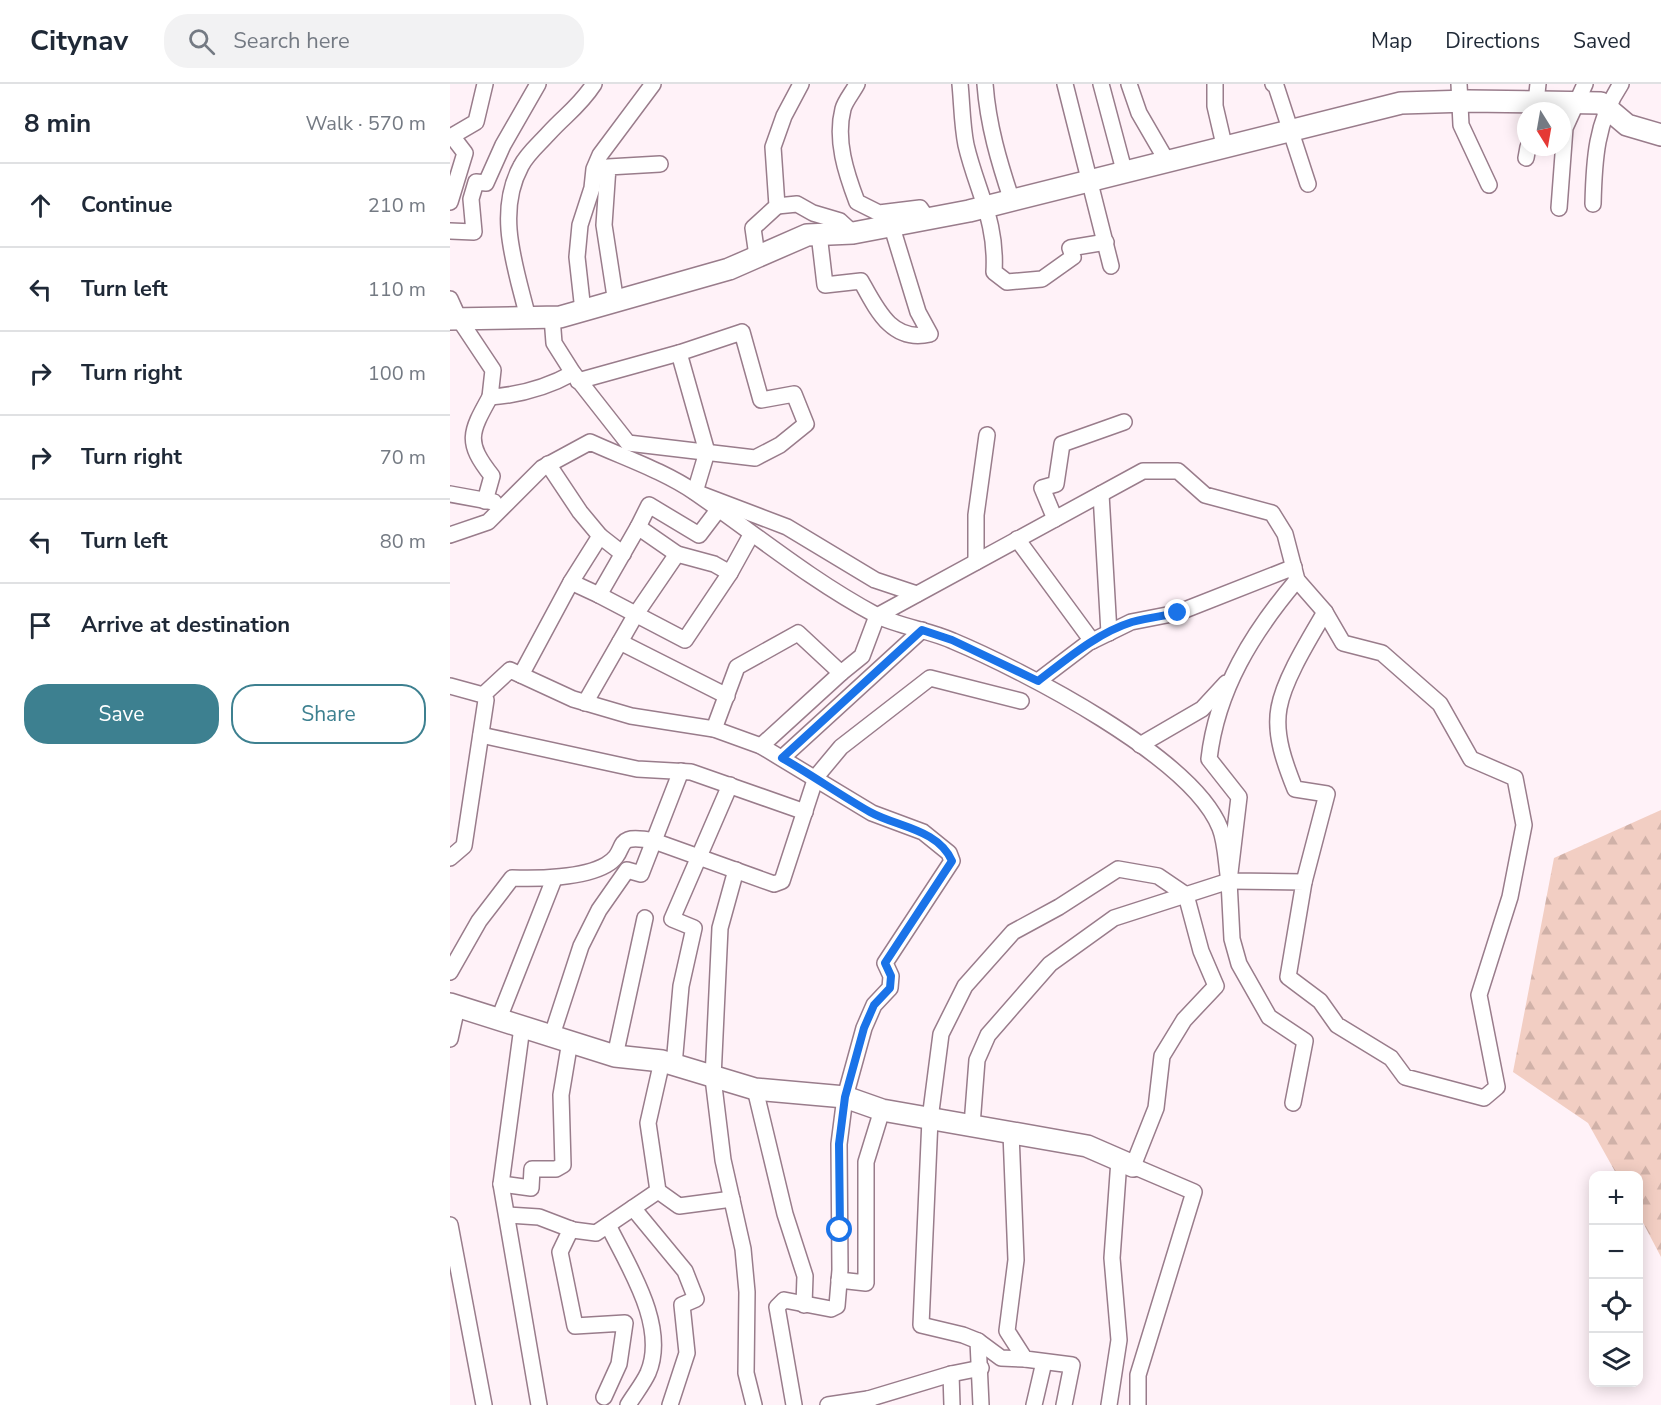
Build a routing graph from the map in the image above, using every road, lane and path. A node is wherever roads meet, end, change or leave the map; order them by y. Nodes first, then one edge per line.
1 (485, 84) edge
2 (538, 84) edge
3 (594, 84) edge
4 (652, 84) edge
5 (801, 84) edge
6 (857, 84) edge
7 (960, 84) edge
8 (985, 84) edge
9 (1065, 84) edge
10 (1101, 84) edge
11 (1129, 84) edge
12 (1215, 84) edge
13 (1272, 84) edge
14 (1621, 84) edge
15 (1460, 92) edge
16 (1581, 93) edge
17 (1536, 99) edge
18 (1607, 108) junction
19 (1291, 133) junction
20 (1661, 135) edge
21 (1225, 149) junction
22 (1168, 163) junction
23 (660, 164) dead end
24 (1125, 174) junction
25 (1092, 182) junction
26 (1308, 184) dead end
27 (1489, 185) dead end
28 (1012, 201) junction
29 (450, 202) edge
30 (1593, 204) dead end
31 (777, 206) junction
32 (987, 207) junction
33 (1559, 208) dead end
34 (927, 218) junction
35 (891, 224) junction
36 (450, 231) edge
37 (853, 233) junction
38 (819, 234) junction
39 (1106, 242) junction
40 (757, 256) junction
41 (1111, 266) dead end
42 (450, 299) edge
43 (616, 303) junction
44 (583, 311) junction
45 (552, 317) junction
46 (528, 318) junction
47 (454, 319) edge
48 (679, 353) junction
49 (575, 377) junction
50 (490, 397) junction
51 (1124, 422) dead end
52 (987, 435) dead end
53 (707, 452) junction
54 (548, 464) junction
55 (695, 492) junction
56 (450, 494) edge
57 (1101, 494) junction
58 (485, 501) junction
59 (506, 504) junction
60 (718, 510) junction
61 (1055, 519) junction
62 (638, 527) junction
63 (450, 535) edge
64 (751, 535) junction
65 (600, 536) junction
66 (1017, 539) junction
67 (623, 554) junction
68 (676, 554) junction
69 (976, 562) junction
70 (730, 573) junction
71 (1296, 574) junction
72 (571, 582) junction
73 (918, 594) junction
74 (599, 595) junction
75 (1325, 612) junction
76 (636, 614) junction
77 (877, 616) junction
78 (922, 630) junction
79 (1109, 633) junction
80 (1092, 641) junction
81 (620, 642) junction
82 (841, 673) junction
83 (521, 675) junction
84 (1230, 679) junction
85 (1038, 681) junction
86 (450, 686) edge
87 (483, 695) junction
88 (727, 696) junction
89 (1021, 701) dead end
90 (585, 703) junction
91 (714, 729) junction
92 (481, 735) junction
93 (1140, 745) junction
94 (761, 746) junction
95 (782, 758) junction
96 (681, 771) junction
97 (816, 777) junction
98 (730, 785) junction
99 (804, 812) junction
100 (458, 837) edge
101 (654, 841) junction
102 (698, 856) junction
103 (450, 858) edge
104 (736, 870) junction
105 (554, 879) junction
106 (1229, 881) junction
107 (1304, 882) junction
108 (1186, 895) junction
109 (645, 918) dead end
110 (450, 972) edge
111 (453, 1006) edge
112 (498, 1021) junction
113 (522, 1027) junction
114 (561, 1038) junction
115 (450, 1039) edge
116 (615, 1056) junction
117 (668, 1063) junction
118 (713, 1078) junction
119 (755, 1089) junction
120 (845, 1097) junction
121 (1293, 1103) dead end
122 (882, 1110) junction
123 (930, 1119) junction
124 (972, 1125) junction
125 (1011, 1132) junction
126 (1126, 1163) junction
127 (501, 1184) junction
128 (658, 1191) junction
129 (732, 1199) junction
130 (633, 1208) junction
131 (507, 1215) junction
132 (450, 1225) edge
133 (608, 1225) junction
134 (571, 1229) junction
135 (839, 1280) junction
136 (804, 1305) junction
137 (978, 1341) junction
138 (1025, 1359) junction
139 (1044, 1362) junction
140 (981, 1368) junction
141 (951, 1374) junction
142 (601, 1401) edge
143 (868, 1402) edge
144 (484, 1405) edge
145 (539, 1405) edge
146 (618, 1405) edge
147 (628, 1405) edge
148 (670, 1405) edge
149 (754, 1405) edge
150 (794, 1405) edge
151 (828, 1405) edge
152 (952, 1405) edge
153 (981, 1405) edge
154 (1034, 1405) edge
155 (1064, 1405) edge
156 (1109, 1405) edge
157 (1138, 1405) edge

1 - 29 street
2 - 36 street
3 - 46 street
4 - 44 street
5 - 31 street
6 - 34 street
7 - 32 street
8 - 28 street
9 - 25 street
10 - 24 street
11 - 22 street
12 - 21 street
13 - 19 street
14 - 18 street
15 - 17 street
15 - 19 street
15 - 27 street
16 - 17 street
16 - 18 street
16 - 33 street
18 - 20 street
18 - 30 street
19 - 21 street
19 - 26 street
21 - 22 street
22 - 24 street
23 - 43 street
24 - 25 street
25 - 28 street
25 - 39 street
28 - 32 street
31 - 37 street
31 - 40 street
32 - 34 street
32 - 39 street
34 - 35 street
35 - 37 street
35 - 38 street
37 - 38 street
38 - 40 street
39 - 41 street
40 - 43 street
42 - 47 street
43 - 44 street
44 - 45 street
45 - 46 street
45 - 49 street
46 - 47 street
47 - 50 street
48 - 49 street
48 - 53 street
48 - 53 street
49 - 50 street
49 - 53 street
50 - 58 street
51 - 61 street
52 - 69 street
53 - 55 street
54 - 55 street
54 - 59 street
54 - 65 street
55 - 60 street
55 - 73 street
56 - 58 street
57 - 61 street
57 - 71 street
57 - 79 street
58 - 59 street
59 - 63 street
60 - 62 street
60 - 64 street
61 - 66 street
62 - 67 street
62 - 68 street
64 - 70 street
64 - 77 street
65 - 67 street
65 - 72 street
66 - 69 street
66 - 80 street
67 - 74 street
68 - 70 street
68 - 76 street
69 - 73 street
70 - 76 street
71 - 75 street
71 - 79 street
71 - 84 street
72 - 74 street
72 - 83 street
73 - 77 street
74 - 76 street
75 - 107 street
75 - 107 street
76 - 81 street
77 - 78 street
77 - 82 street
78 - 85 street
78 - 95 street
79 - 80 street
80 - 85 street
81 - 88 street
81 - 90 street
82 - 88 street
82 - 94 street
83 - 87 street
83 - 90 street
84 - 93 street
84 - 106 street
85 - 93 street
86 - 87 street
87 - 92 street
88 - 91 street
89 - 97 street
90 - 91 street
91 - 94 street
92 - 96 street
92 - 100 street
93 - 106 street
94 - 95 street
95 - 97 street
96 - 98 street
96 - 101 street
97 - 99 street
97 - 120 street
98 - 99 street
98 - 102 street
99 - 104 street
100 - 103 street
101 - 102 street
101 - 105 street
101 - 114 street
102 - 104 street
102 - 117 street
104 - 118 street
105 - 110 street
105 - 112 street
106 - 107 street
106 - 108 street
106 - 121 street
108 - 123 street
108 - 124 street
108 - 126 street
109 - 116 street
111 - 112 street
111 - 115 street
112 - 113 street
113 - 114 street
113 - 127 street
114 - 116 street
114 - 127 street
116 - 117 street
117 - 118 street
117 - 128 street
118 - 119 street
118 - 129 street
119 - 120 street
119 - 136 street
120 - 122 street
120 - 135 street
122 - 123 street
122 - 135 street
123 - 124 street
123 - 137 street
124 - 125 street
125 - 126 street
125 - 138 street
126 - 156 street
126 - 157 street
127 - 131 street
128 - 129 street
128 - 130 street
129 - 149 street
130 - 133 street
130 - 148 street
131 - 134 street
131 - 145 street
132 - 144 street
133 - 134 street
133 - 147 street
134 - 142 street
135 - 136 street
136 - 150 street
137 - 138 street
137 - 140 street
138 - 139 street
139 - 154 street
139 - 155 street
140 - 141 street
140 - 153 street
141 - 143 street
141 - 152 street
142 - 146 street
143 - 151 street

